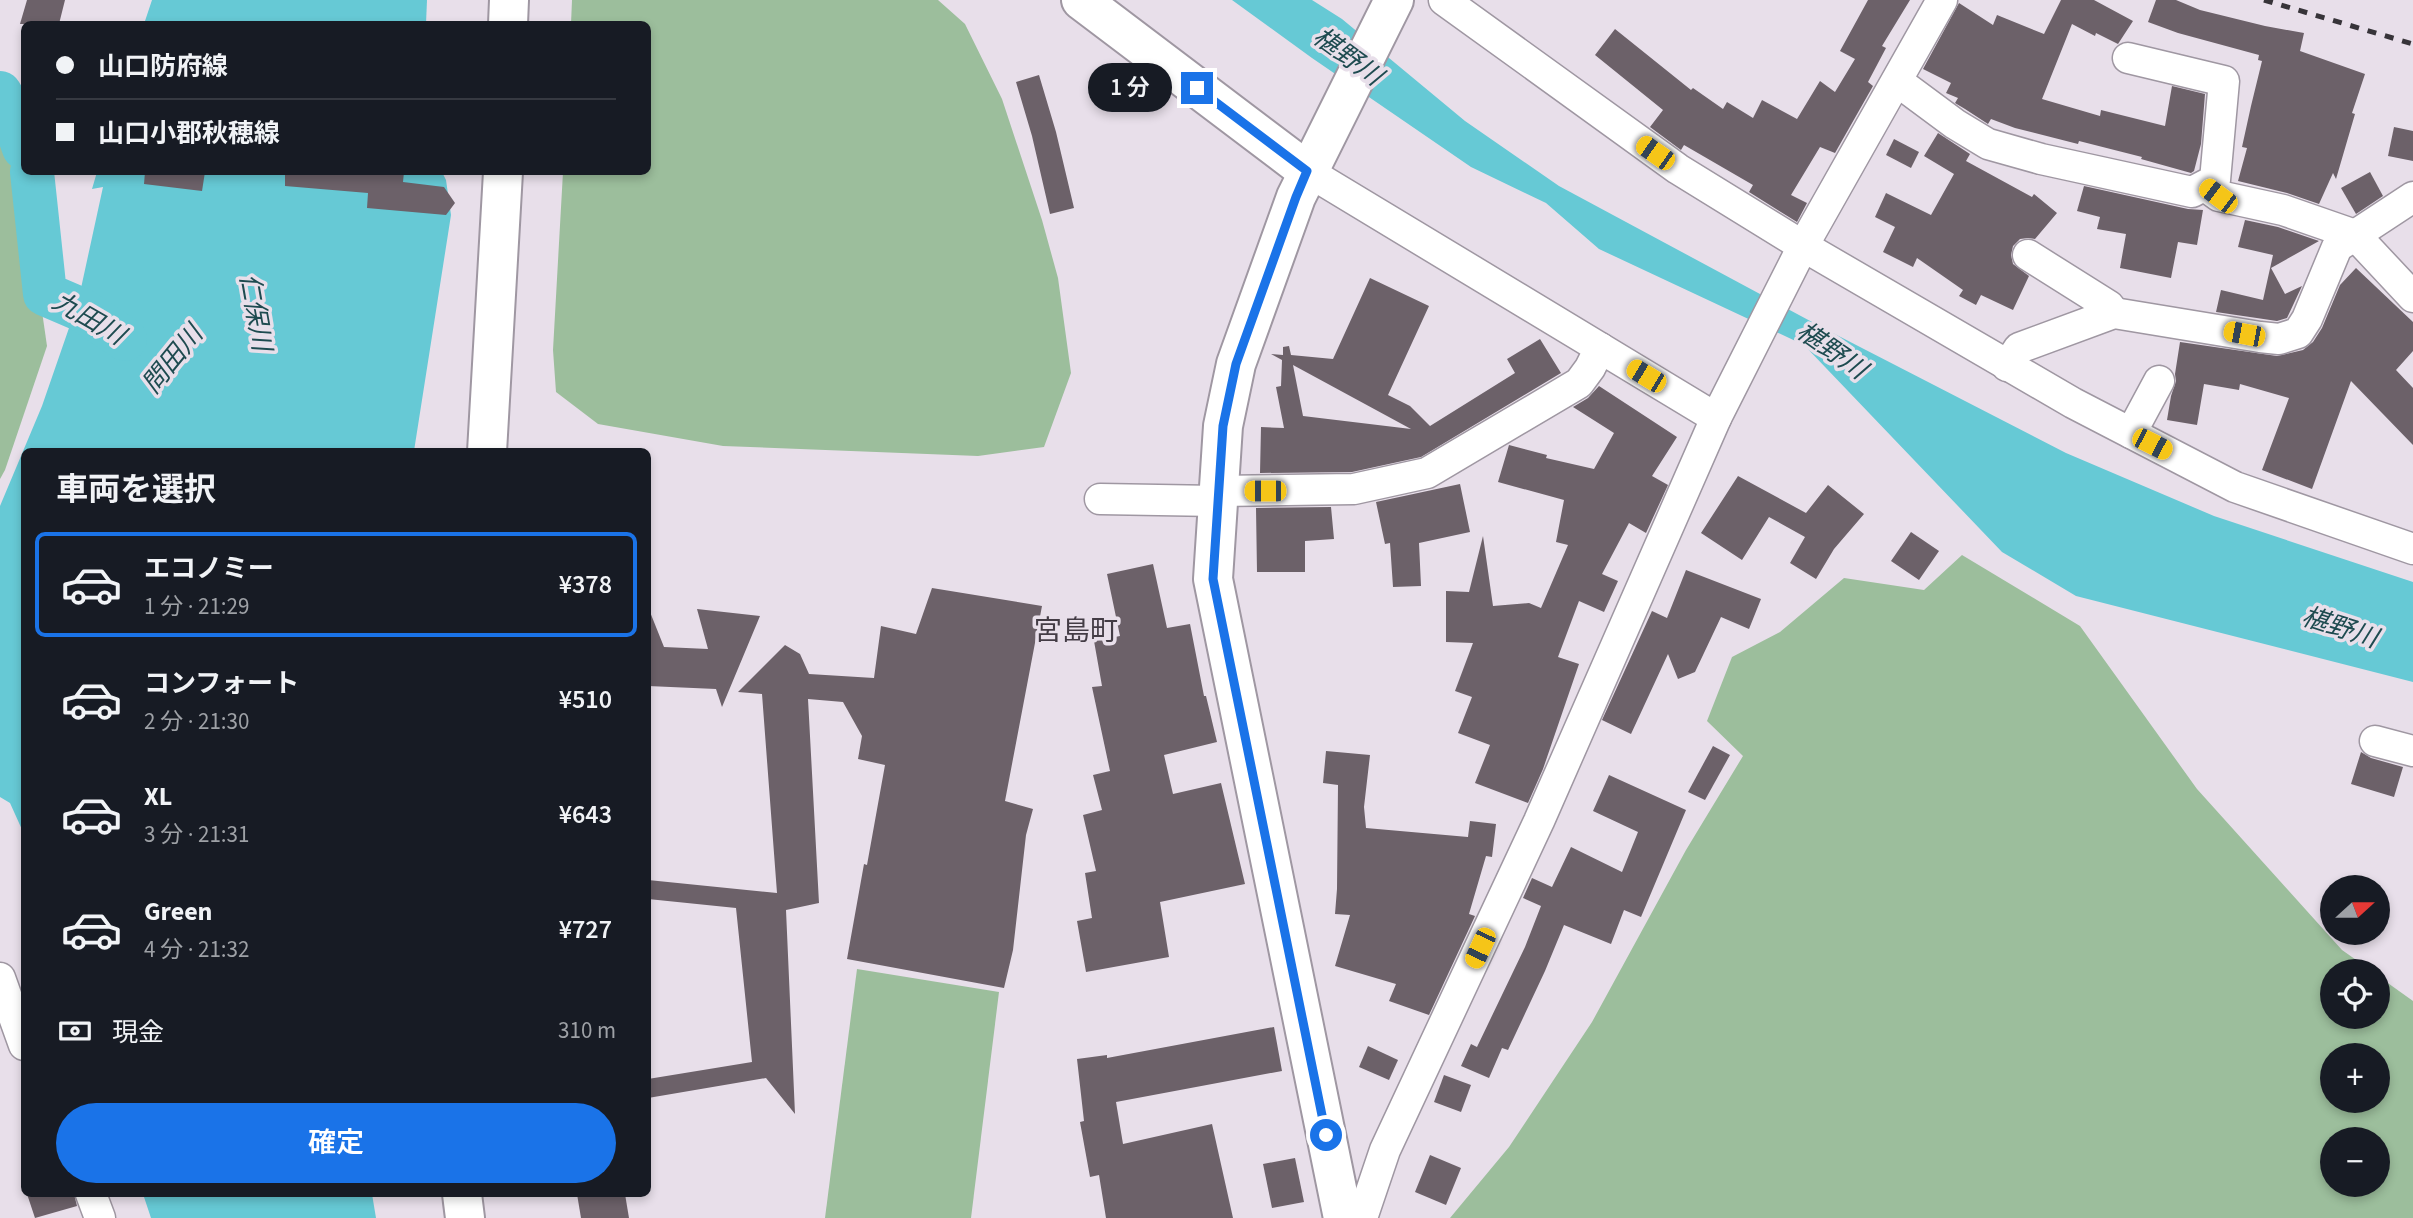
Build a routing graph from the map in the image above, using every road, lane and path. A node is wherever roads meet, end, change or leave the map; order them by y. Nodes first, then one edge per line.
1 (509, 0) edge
2 (1081, 0) edge
3 (1394, 0) edge
4 (1444, 0) edge
5 (1942, 0) edge
6 (508, 21) edge
7 (2128, 58) dead end
8 (1897, 81) junction
9 (1307, 171) junction
10 (503, 175) edge
11 (2204, 186) junction
12 (2413, 197) edge
13 (2354, 235) junction
14 (1800, 252) junction
15 (2028, 255) dead end
16 (2413, 298) edge
17 (2113, 313) junction
18 (1600, 348) junction
19 (2007, 366) junction
20 (2159, 382) dead end
21 (1719, 413) junction
22 (2131, 433) junction
23 (487, 448) edge
24 (1217, 496) junction
25 (1100, 499) dead end
26 (2413, 549) edge
27 (2375, 741) dead end
28 (2413, 751) edge
29 (0, 978) edge
30 (21, 1037) edge
31 (92, 1197) edge
32 (463, 1197) edge
33 (100, 1218) edge
34 (465, 1218) edge
35 (1343, 1218) edge
36 (1362, 1218) edge

1 - 6 main road
2 - 9 main road
3 - 9 main road
4 - 14 street
5 - 8 street
7 - 11 street
8 - 11 street
8 - 14 street
9 - 18 street
9 - 24 main road
10 - 23 main road
11 - 13 street
12 - 13 street
13 - 16 street
13 - 17 street
14 - 19 street
14 - 21 street
15 - 17 street
17 - 19 street
18 - 21 street
18 - 24 street
19 - 22 street
20 - 22 street
21 - 36 street
22 - 26 street
24 - 25 street
24 - 35 main road
27 - 28 street
29 - 30 street
31 - 33 street
32 - 34 main road

